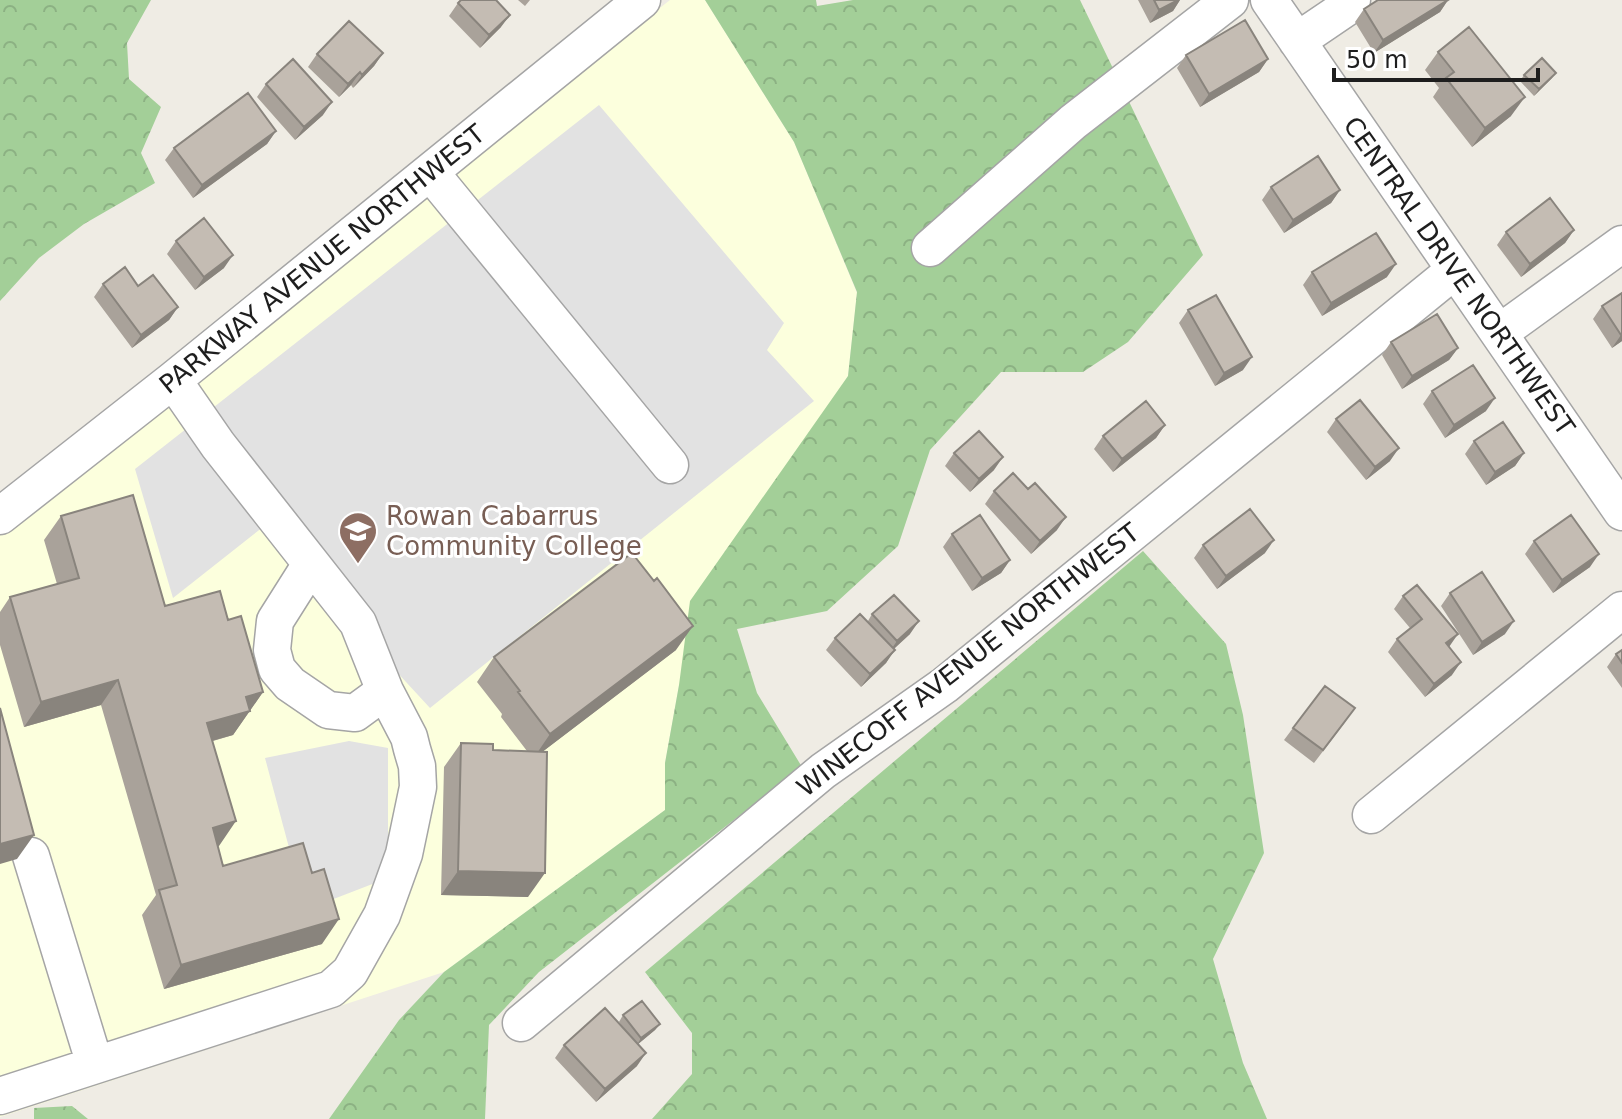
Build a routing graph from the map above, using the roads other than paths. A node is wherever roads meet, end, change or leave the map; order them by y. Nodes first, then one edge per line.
1 (642, 0) edge
2 (1230, 0) edge
3 (1269, 0) edge
4 (1352, 0) edge
5 (1297, 41) junction
6 (430, 172) junction
7 (1622, 244) edge
8 (930, 248) dead end
9 (1455, 270) junction
10 (1499, 333) junction
11 (173, 380) junction
12 (670, 465) dead end
13 (1622, 512) edge
14 (0, 516) edge
15 (311, 564) junction
16 (1622, 610) edge
17 (385, 691) junction
18 (1371, 815) dead end
19 (31, 856) edge
20 (521, 1023) dead end
21 (95, 1065) junction
22 (0, 1096) edge

1 - 6 street, PARKWAY AVENUE NORTHWEST
2 - 8 street
3 - 5 street, CENTRAL DRIVE NORTHWEST
4 - 5 street
5 - 9 street, CENTRAL DRIVE NORTHWEST
6 - 11 street, PARKWAY AVENUE NORTHWEST
6 - 12 street
7 - 10 street
9 - 10 street, CENTRAL DRIVE NORTHWEST
9 - 20 street, WINECOFF AVENUE NORTHWEST
10 - 13 street, CENTRAL DRIVE NORTHWEST
11 - 14 street, PARKWAY AVENUE NORTHWEST
11 - 15 street
15 - 17 street
15 - 17 street
16 - 18 street
17 - 21 street
19 - 21 street
21 - 22 street

